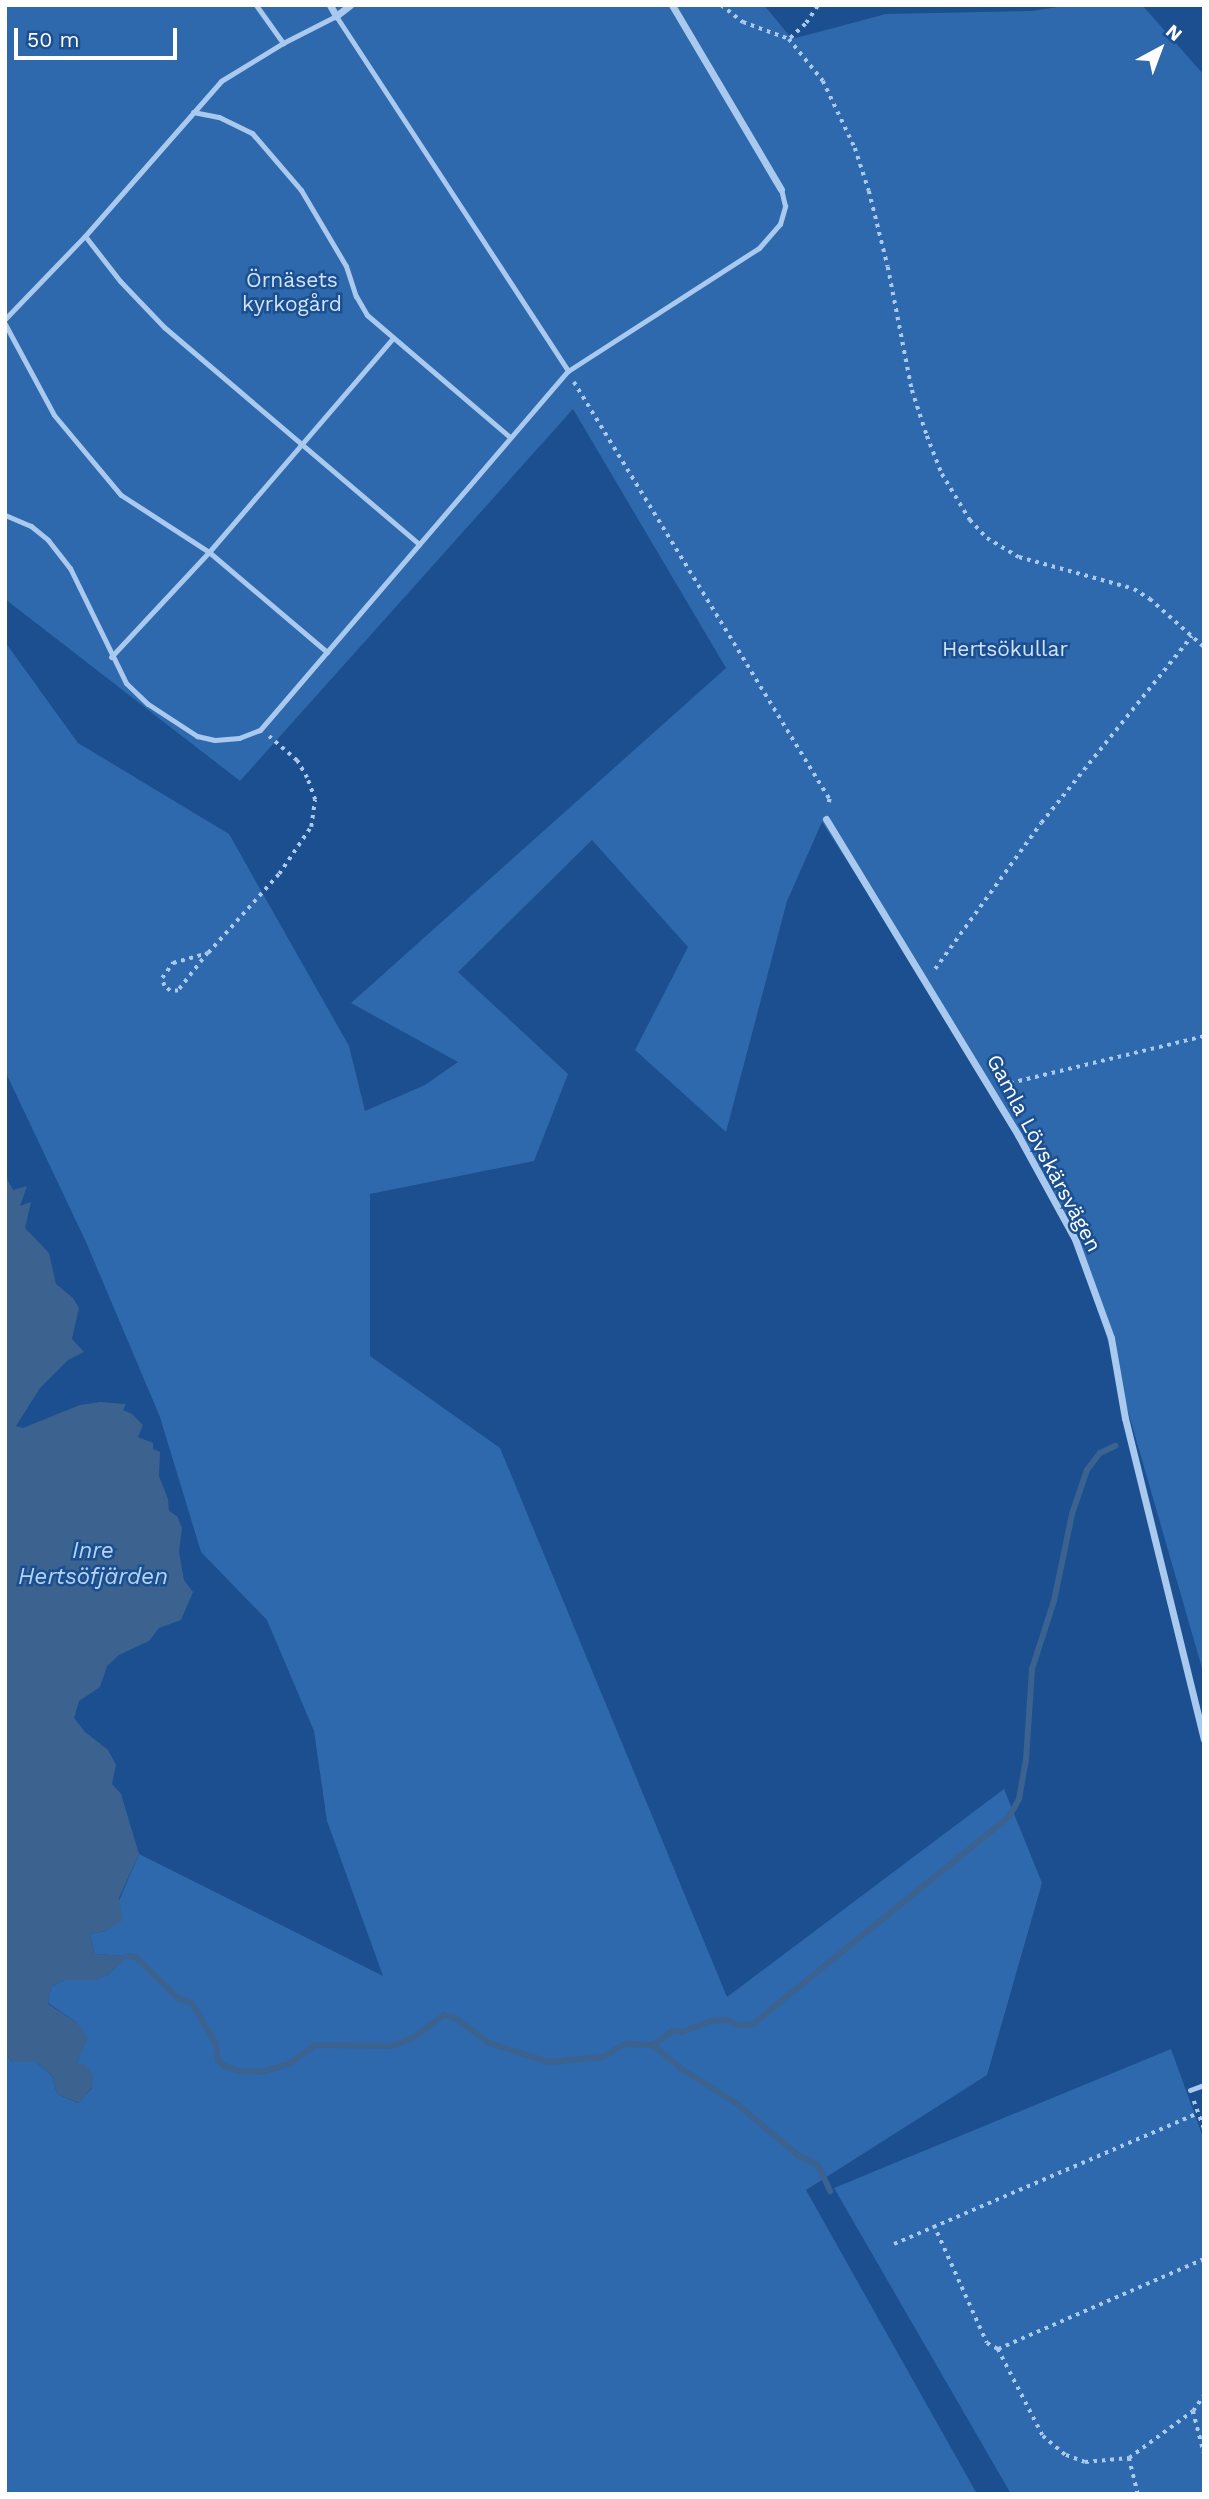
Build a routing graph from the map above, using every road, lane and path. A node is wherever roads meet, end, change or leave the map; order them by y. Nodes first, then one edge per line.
1 (256, 5) edge
2 (330, 5) edge
3 (351, 5) edge
4 (672, 5) edge
5 (720, 5) edge
6 (818, 5) edge
7 (336, 16) junction
8 (789, 38) junction
9 (283, 43) junction
10 (193, 112) junction
11 (781, 189) joint
12 (85, 236) junction
13 (5, 321) edge
14 (393, 339) junction
15 (568, 371) junction
16 (510, 437) junction
17 (300, 445) junction
18 (5, 514) edge
19 (419, 544) junction
20 (209, 552) junction
21 (1192, 636) junction
22 (1204, 647) edge
23 (327, 652) junction
24 (111, 657) junction
25 (260, 730) junction
26 (826, 819) joint
27 (208, 953) junction
28 (925, 982) junction
29 (1204, 1036) edge
30 (990, 1088) junction
31 (1204, 1740) edge
32 (1204, 2085) edge
33 (1189, 2090) joint
34 (1198, 2113) junction
35 (1204, 2129) edge
36 (934, 2225) junction
37 (894, 2244) dead end
38 (1204, 2259) edge
39 (998, 2349) junction
40 (1204, 2395) edge
41 (1193, 2410) junction
42 (1204, 2453) edge
43 (1129, 2458) junction
44 (1138, 2494) edge

1 - 9 lane
2 - 7 street
3 - 7 street
4 - 11 street
5 - 8 path
6 - 8 path
7 - 9 lane
7 - 15 lane
8 - 21 path
9 - 10 lane
10 - 12 lane
10 - 14 lane
11 - 15 lane
12 - 13 lane
12 - 17 lane
13 - 20 lane
14 - 16 lane
14 - 17 lane
15 - 16 lane
15 - 26 path
16 - 19 lane
17 - 19 lane
17 - 20 lane
18 - 24 lane
19 - 23 lane
20 - 23 lane
20 - 24 lane
21 - 22 path
21 - 28 path
23 - 25 lane
24 - 25 lane
25 - 27 path
26 - 28 street, Gamla Lövskärsvägen
27 - 27 path
28 - 30 street, Gamla Lövskärsvägen
29 - 30 path
30 - 31 street, Gamla Lövskärsvägen
32 - 33 lane
33 - 34 path
34 - 35 path
34 - 36 path
36 - 37 path
36 - 39 path
38 - 39 path
39 - 43 path
40 - 41 path
41 - 42 path
41 - 43 path
43 - 44 path

